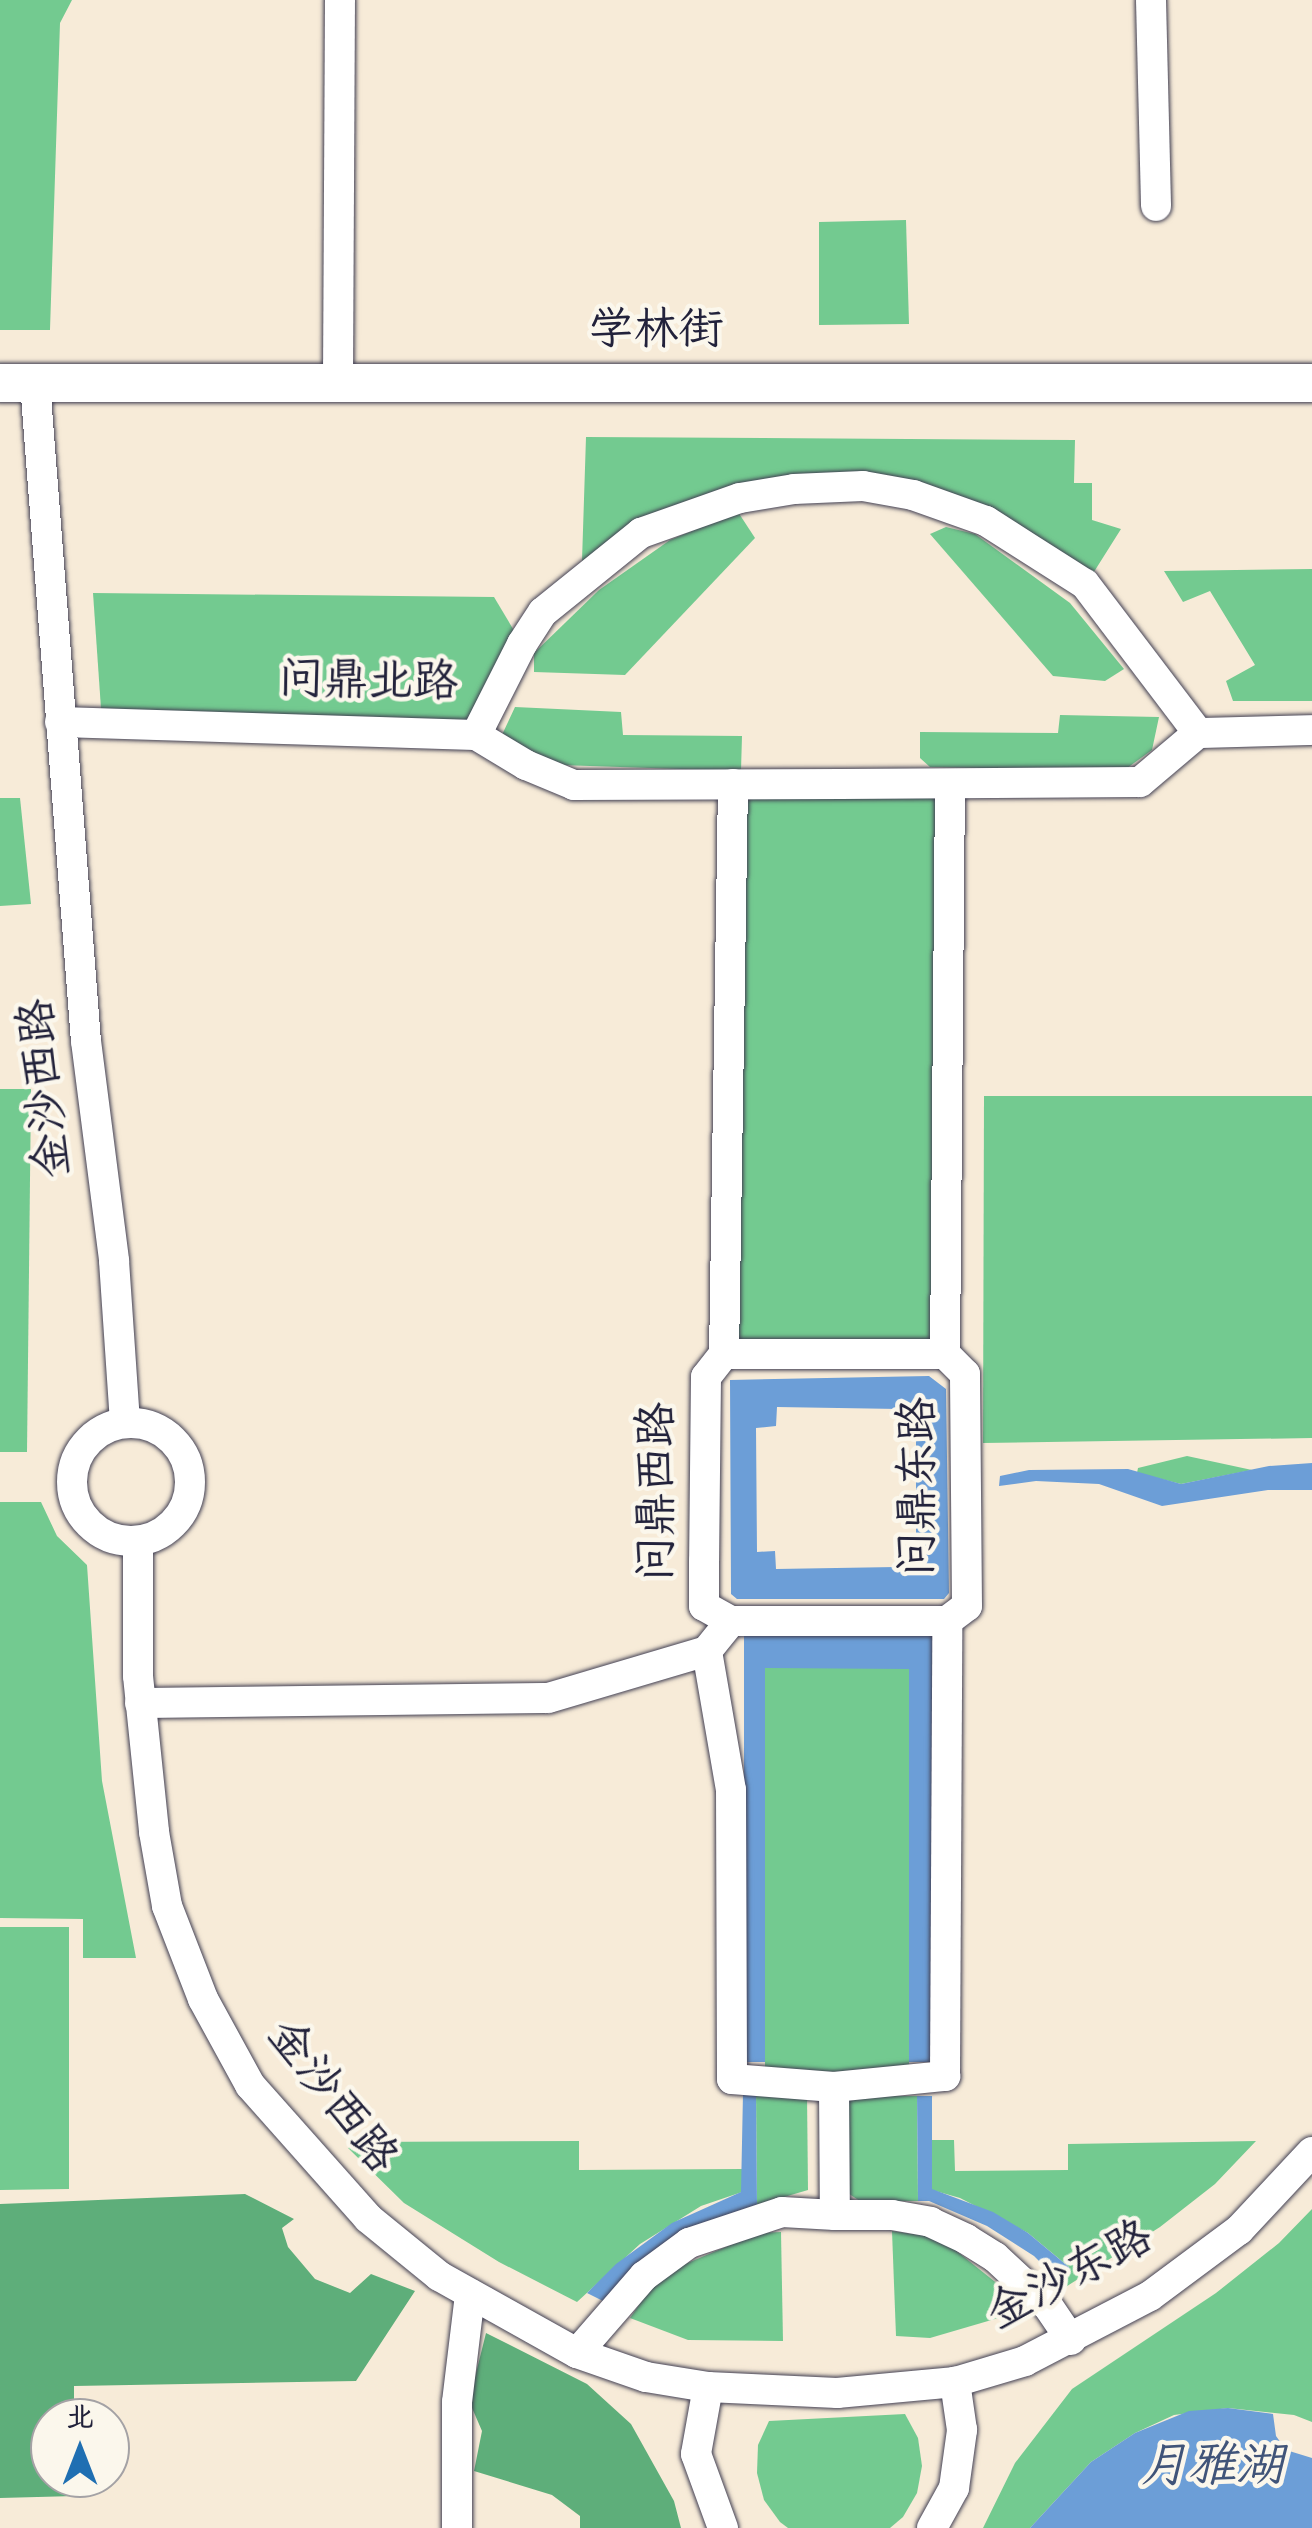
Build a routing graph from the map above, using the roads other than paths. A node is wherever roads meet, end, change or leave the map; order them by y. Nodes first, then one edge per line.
1 (340, 0) edge
2 (1150, 0) edge
3 (1156, 206) dead end
4 (338, 380) junction
5 (17, 383) edge
6 (1312, 383) edge
7 (60, 722) junction
8 (1312, 730) edge
9 (1198, 733) junction
10 (476, 735) junction
11 (733, 784) junction
12 (950, 784) junction
13 (724, 1354) junction
14 (945, 1354) junction
15 (125, 1423) junction
16 (138, 1541) junction
17 (947, 1620) junction
18 (731, 1621) junction
19 (706, 1651) junction
20 (140, 1703) junction
21 (834, 2087) junction
22 (1312, 2152) edge
23 (835, 2215) junction
24 (470, 2294) junction
25 (1071, 2340) junction
26 (576, 2353) junction
27 (954, 2382) junction
28 (708, 2387) junction
29 (457, 2528) edge
30 (723, 2528) edge
31 (932, 2528) edge

1 - 4 street
2 - 3 street
4 - 5 main road, 学林街
4 - 6 main road, 学林街
5 - 7 street, 金沙西路
7 - 10 street, 问鼎北路
7 - 15 street, 金沙西路
8 - 9 street
9 - 10 street, 问鼎北路
9 - 12 street
10 - 11 street
11 - 12 street
11 - 13 street, 问鼎西路
12 - 14 street, 问鼎东路
13 - 14 street
13 - 18 street, 问鼎西路
14 - 17 street, 问鼎东路
15 - 16 street
15 - 16 street
16 - 20 street, 金沙西路
17 - 18 street
17 - 21 street, 问鼎东路
18 - 19 street, 问鼎西路
19 - 20 street
19 - 21 street
20 - 24 street, 金沙西路
21 - 23 street
22 - 25 street, 金沙东路
23 - 25 street
23 - 26 street
24 - 26 street, 金沙西路
24 - 29 street
25 - 27 street, 金沙东路
26 - 28 street, 金沙西路
27 - 28 street, 金沙东路
27 - 31 street
28 - 30 street

